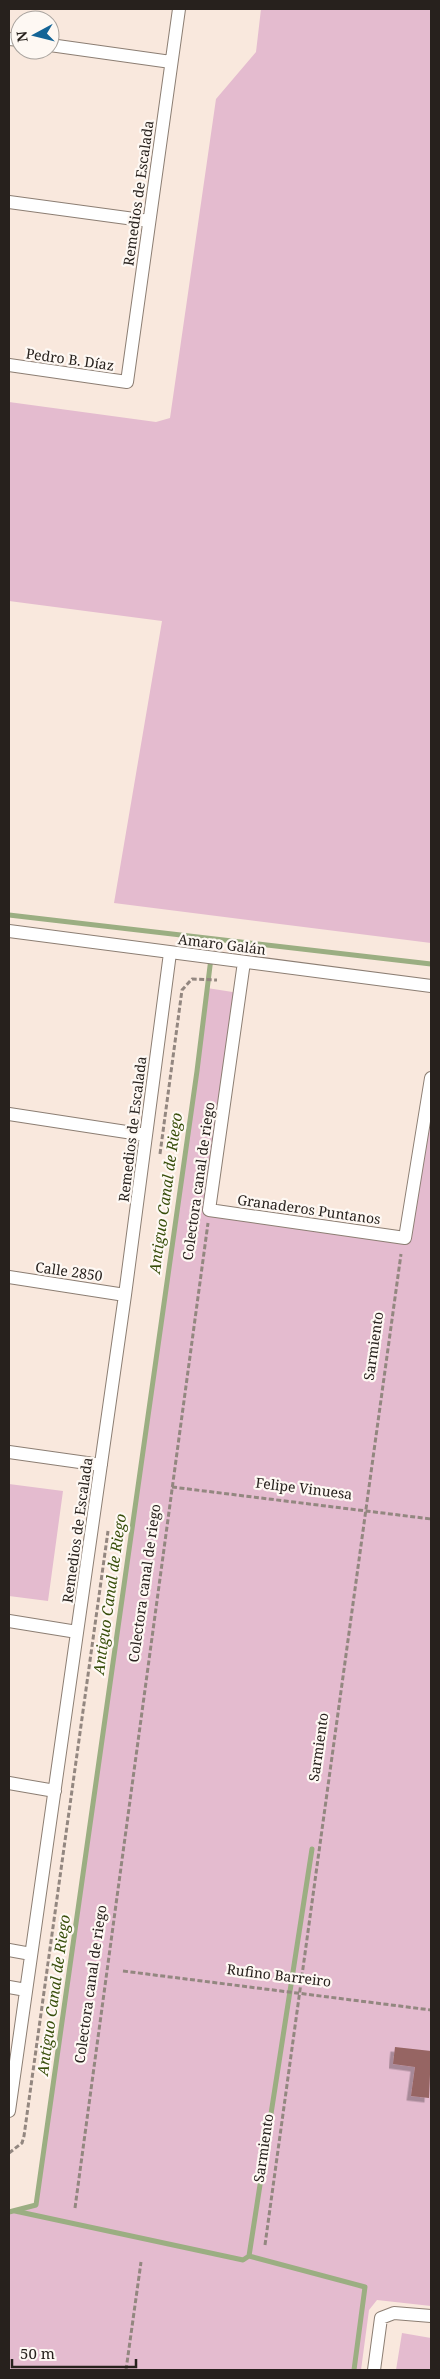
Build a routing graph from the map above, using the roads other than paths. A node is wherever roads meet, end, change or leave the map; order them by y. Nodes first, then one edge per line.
1 (179, 9) edge
2 (60, 45) edge
3 (171, 62) junction
4 (9, 202) edge
5 (149, 221) junction
6 (9, 365) edge
7 (127, 382) joint
8 (9, 932) edge
9 (170, 953) junction
10 (244, 962) junction
11 (431, 986) edge
12 (431, 1078) edge
13 (9, 1114) edge
14 (146, 1135) junction
15 (209, 1210) joint
16 (9, 1277) edge
17 (126, 1295) junction
18 (9, 1452) edge
19 (101, 1465) junction
20 (9, 1621) edge
21 (77, 1632) junction
22 (9, 1783) edge
23 (54, 1791) junction
24 (9, 1950) edge
25 (32, 1954) junction
26 (9, 1987) edge
27 (26, 1990) junction
28 (9, 2111) edge
29 (431, 2316) edge
30 (374, 2370) edge

1 - 3 street, Remedios de Escalada
2 - 3 street
3 - 5 street, Remedios de Escalada
4 - 5 street
5 - 7 street, Remedios de Escalada
6 - 7 street, Pedro B. Díaz
8 - 9 street, Amaro Galán
9 - 10 street, Amaro Galán
9 - 14 street, Remedios de Escalada
10 - 11 street, Amaro Galán
10 - 15 street, Colectora canal de riego
12 - 15 street, Granaderos Puntanos
13 - 14 street
14 - 17 street, Remedios de Escalada
16 - 17 street, Calle 2850
17 - 19 street, Remedios de Escalada
18 - 19 street
19 - 21 street, Remedios de Escalada
20 - 21 street
21 - 23 street, Remedios de Escalada
22 - 23 street
23 - 25 street, Remedios de Escalada
24 - 25 street
25 - 27 street, Remedios de Escalada
26 - 27 street
27 - 28 street, Remedios de Escalada
29 - 30 street

